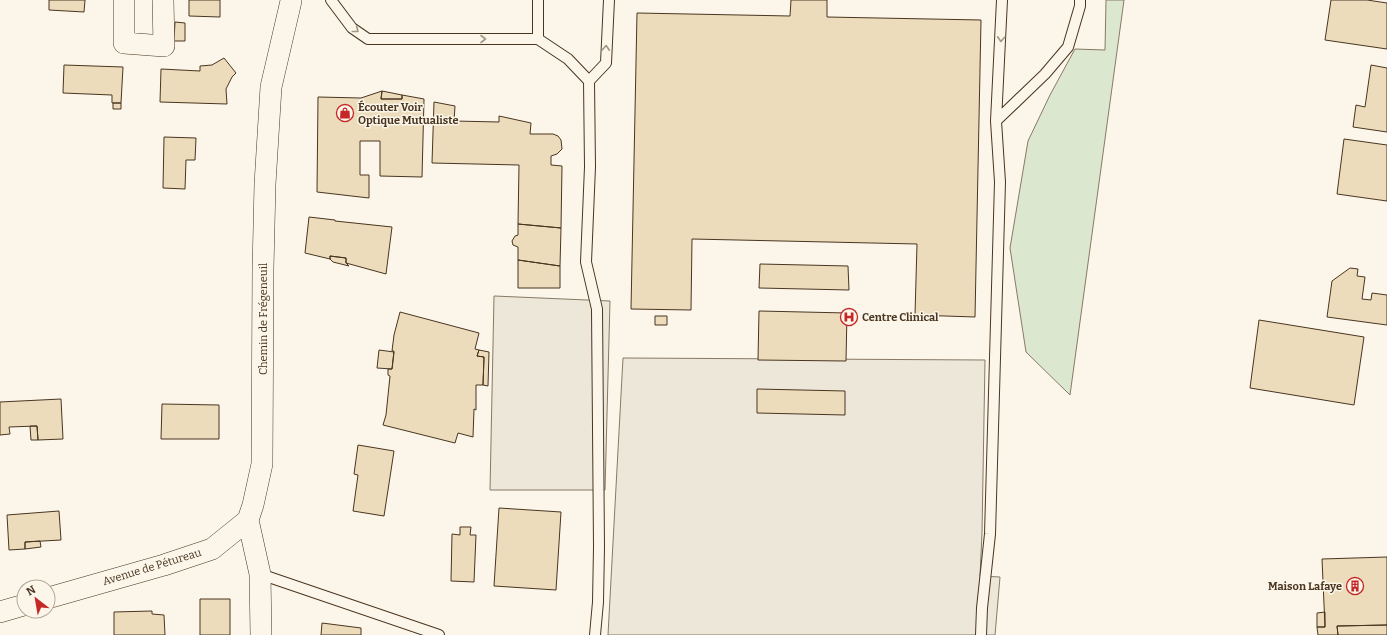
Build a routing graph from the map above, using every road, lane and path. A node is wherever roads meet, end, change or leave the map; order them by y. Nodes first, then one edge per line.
1 (124, 0) edge
2 (163, 0) edge
3 (292, 0) edge
4 (331, 0) edge
5 (538, 0) edge
6 (609, 0) edge
7 (1002, 0) edge
8 (1080, 0) edge
9 (538, 39) junction
10 (589, 81) junction
11 (996, 121) junction
12 (248, 520) junction
13 (260, 574) junction
14 (56, 596) edge
15 (16, 607) edge
16 (0, 612) edge
17 (261, 635) edge
18 (439, 635) edge
19 (595, 635) edge
20 (981, 635) edge

1 - 2 street
3 - 12 street, Chemin de Frégeneuil
4 -> 9 lane
5 - 9 lane
10 -> 6 lane
7 -> 11 lane
8 - 11 lane
9 - 10 lane
10 - 19 lane
11 - 20 lane
12 - 13 street, Chemin de Frégeneuil
12 - 14 street, Avenue de Pétureau
13 - 17 street, Chemin de Frégeneuil
13 - 18 lane
15 - 16 street

